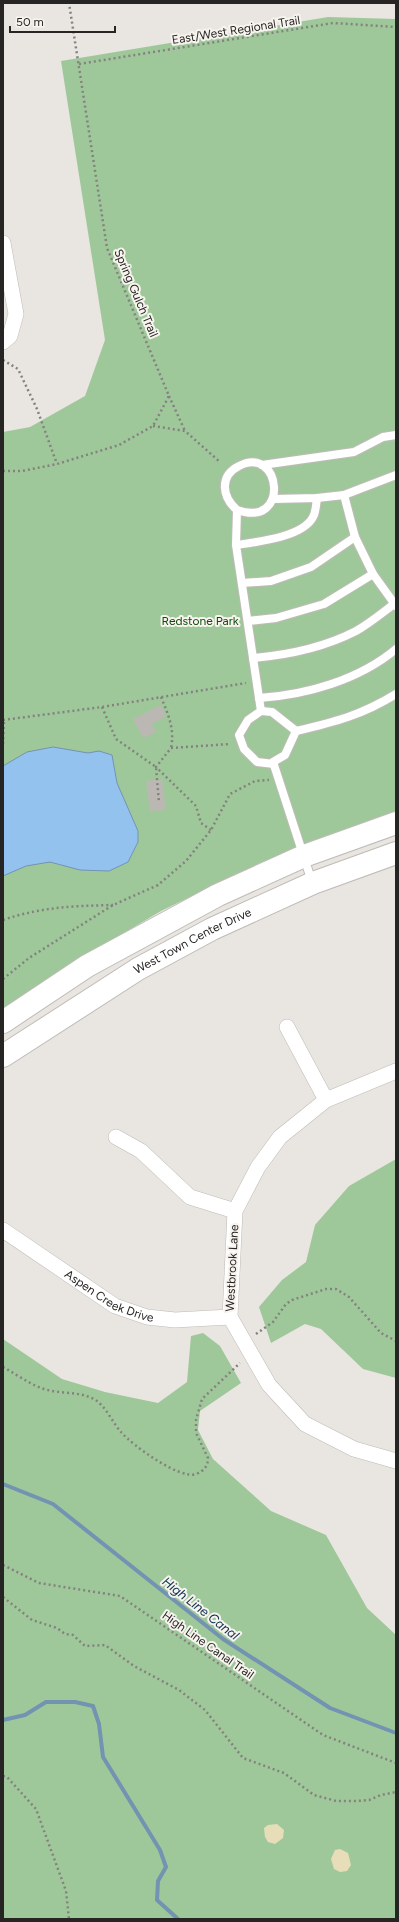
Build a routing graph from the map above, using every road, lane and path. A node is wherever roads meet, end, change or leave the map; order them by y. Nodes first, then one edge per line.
1 (69, 3) edge
2 (396, 27) edge
3 (79, 64) junction
4 (3, 243) edge
5 (3, 342) edge
6 (3, 360) edge
7 (169, 396) junction
8 (153, 426) junction
9 (185, 431) junction
10 (396, 435) edge
11 (220, 462) dead end
12 (57, 464) junction
13 (262, 465) junction
14 (3, 471) edge
15 (396, 475) edge
16 (344, 495) junction
17 (317, 498) junction
18 (273, 499) junction
19 (237, 510) junction
20 (355, 537) junction
21 (236, 545) junction
22 (373, 574) junction
23 (242, 583) junction
24 (395, 605) edge
25 (248, 621) junction
26 (396, 649) edge
27 (253, 658) junction
28 (246, 684) dead end
29 (396, 694) edge
30 (161, 697) junction
31 (259, 698) junction
32 (102, 707) junction
33 (261, 710) junction
34 (3, 720) edge
35 (296, 731) junction
36 (3, 744) edge
37 (230, 744) dead end
38 (171, 748) junction
39 (274, 764) junction
40 (156, 767) junction
41 (279, 778) junction
42 (159, 803) dead end
43 (396, 823) edge
44 (211, 830) junction
45 (396, 853) edge
46 (304, 856) junction
47 (313, 883) junction
48 (113, 905) junction
49 (3, 920) edge
50 (3, 979) edge
51 (3, 1022) edge
52 (287, 1027) dead end
53 (3, 1056) edge
54 (396, 1071) edge
55 (326, 1100) junction
56 (116, 1137) dead end
57 (235, 1212) junction
58 (3, 1230) edge
59 (230, 1317) junction
60 (396, 1341) edge
61 (250, 1352) junction
62 (3, 1367) edge
63 (396, 1461) edge
64 (3, 1565) edge
65 (3, 1598) edge
66 (396, 1763) edge
67 (3, 1776) edge
68 (396, 1792) edge
69 (69, 1919) edge

1 - 3 path, Spring Gulch Trail
2 - 3 path, East/West Regional Trail
3 - 7 path, Spring Gulch Trail
4 - 5 street
6 - 12 path
7 - 8 path
7 - 9 path, Spring Gulch Trail
8 - 9 path
8 - 12 path
9 - 11 path
10 - 13 lane
12 - 14 path
13 - 18 lane
13 - 19 lane
15 - 16 lane
16 - 17 lane
16 - 20 lane
17 - 18 lane
17 - 21 lane
18 - 19 lane
19 - 21 lane
20 - 22 lane
20 - 23 lane
21 - 23 lane
22 - 24 lane
22 - 25 lane
23 - 25 lane
24 - 27 lane
25 - 27 lane
26 - 31 lane
27 - 31 lane
28 - 30 path
29 - 35 lane
30 - 32 path
30 - 38 path
31 - 33 lane
32 - 34 path
32 - 40 path
33 - 35 lane
33 - 39 lane
34 - 36 path
35 - 39 lane
37 - 38 path
38 - 40 path
39 - 41 lane
40 - 42 path
40 - 44 path
41 - 44 path
41 - 46 lane
43 - 46 street
44 - 48 path
45 - 47 street, West Town Center Drive
46 - 47 lane
46 - 51 street
47 - 53 street, West Town Center Drive
48 - 49 path
48 - 50 path
52 - 55 street
54 - 55 street, Westbrook Lane
55 - 57 street, Westbrook Lane
56 - 57 street
57 - 59 street, Westbrook Lane
58 - 59 street, Aspen Creek Drive
59 - 61 street, Westbrook Lane
60 - 61 path
61 - 62 path
61 - 63 street, Westbrook Lane
64 - 66 path, High Line Canal Trail
65 - 68 path
67 - 69 path

